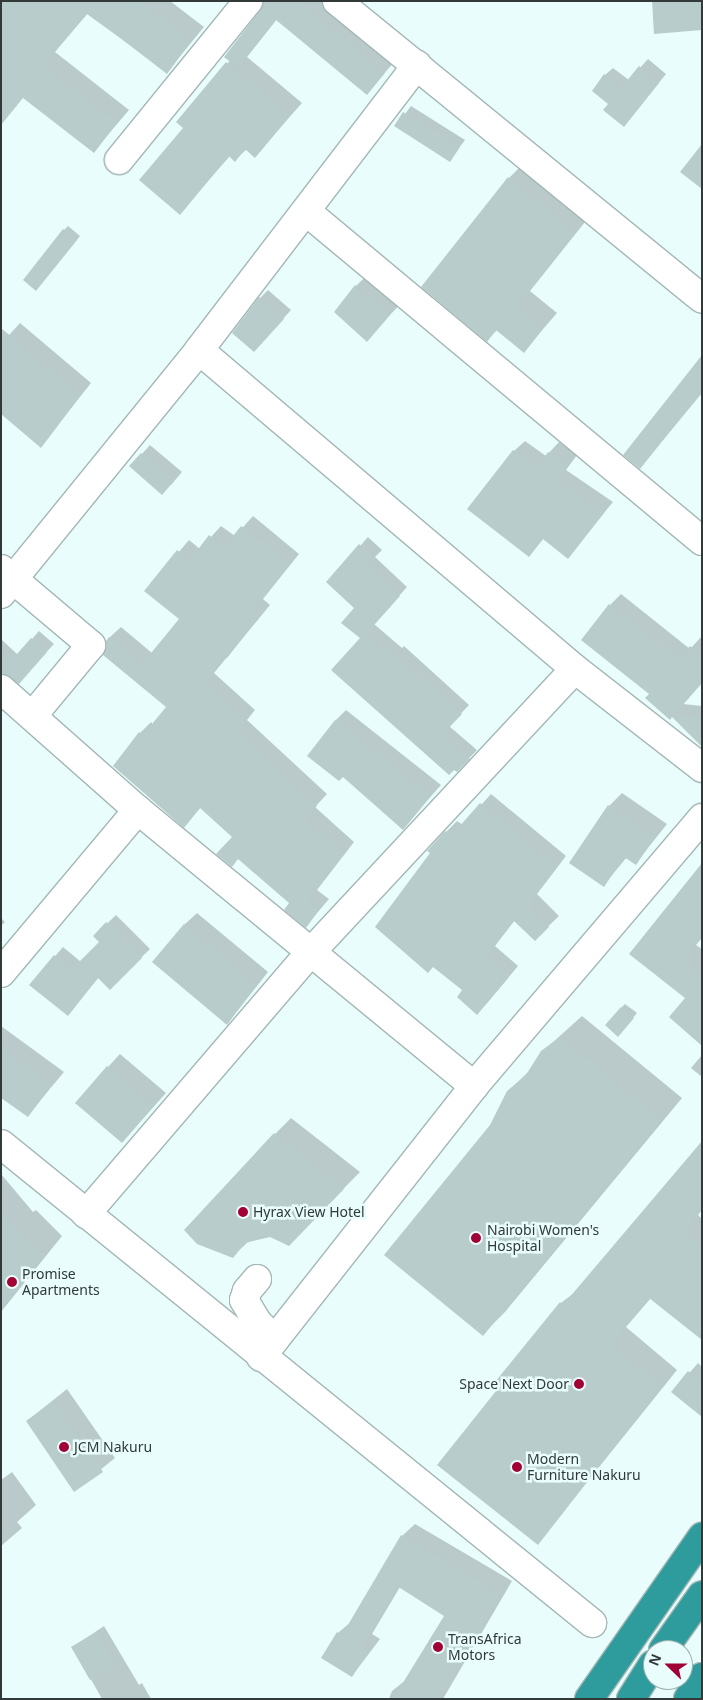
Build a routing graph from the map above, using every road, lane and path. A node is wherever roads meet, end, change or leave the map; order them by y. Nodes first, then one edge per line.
1 (248, 1) edge
2 (337, 1) edge
3 (417, 65) junction
4 (119, 160) dead end
5 (306, 212) junction
6 (702, 299) edge
7 (199, 350) junction
8 (702, 540) edge
9 (5, 581) edge
10 (575, 669) junction
11 (1, 689) edge
12 (33, 715) junction
13 (702, 768) edge
14 (138, 810) junction
15 (702, 818) edge
16 (310, 953) junction
17 (1, 973) edge
18 (474, 1086) junction
19 (1, 1144) edge
20 (86, 1214) junction
21 (257, 1279) dead end
22 (268, 1348) junction
23 (702, 1538) edge
24 (702, 1595) edge
25 (592, 1623) dead end
26 (669, 1640) edge
27 (702, 1678) edge
28 (643, 1680) edge
29 (589, 1699) edge
30 (631, 1699) edge
31 (688, 1699) edge

1 - 4 street
2 - 3 street
3 - 5 street
3 - 6 street
5 - 7 street
5 - 8 street
7 - 9 street
7 - 10 street
9 - 12 street
10 - 13 street
10 - 16 street
11 - 12 street
12 - 14 street
14 - 16 street
14 - 17 street
15 - 18 street
16 - 18 street
16 - 20 street
18 - 22 street
19 - 20 street
20 - 22 street
21 - 22 street
22 - 25 street
23 - 29 highway
24 - 26 highway
27 - 31 highway
28 - 30 highway

